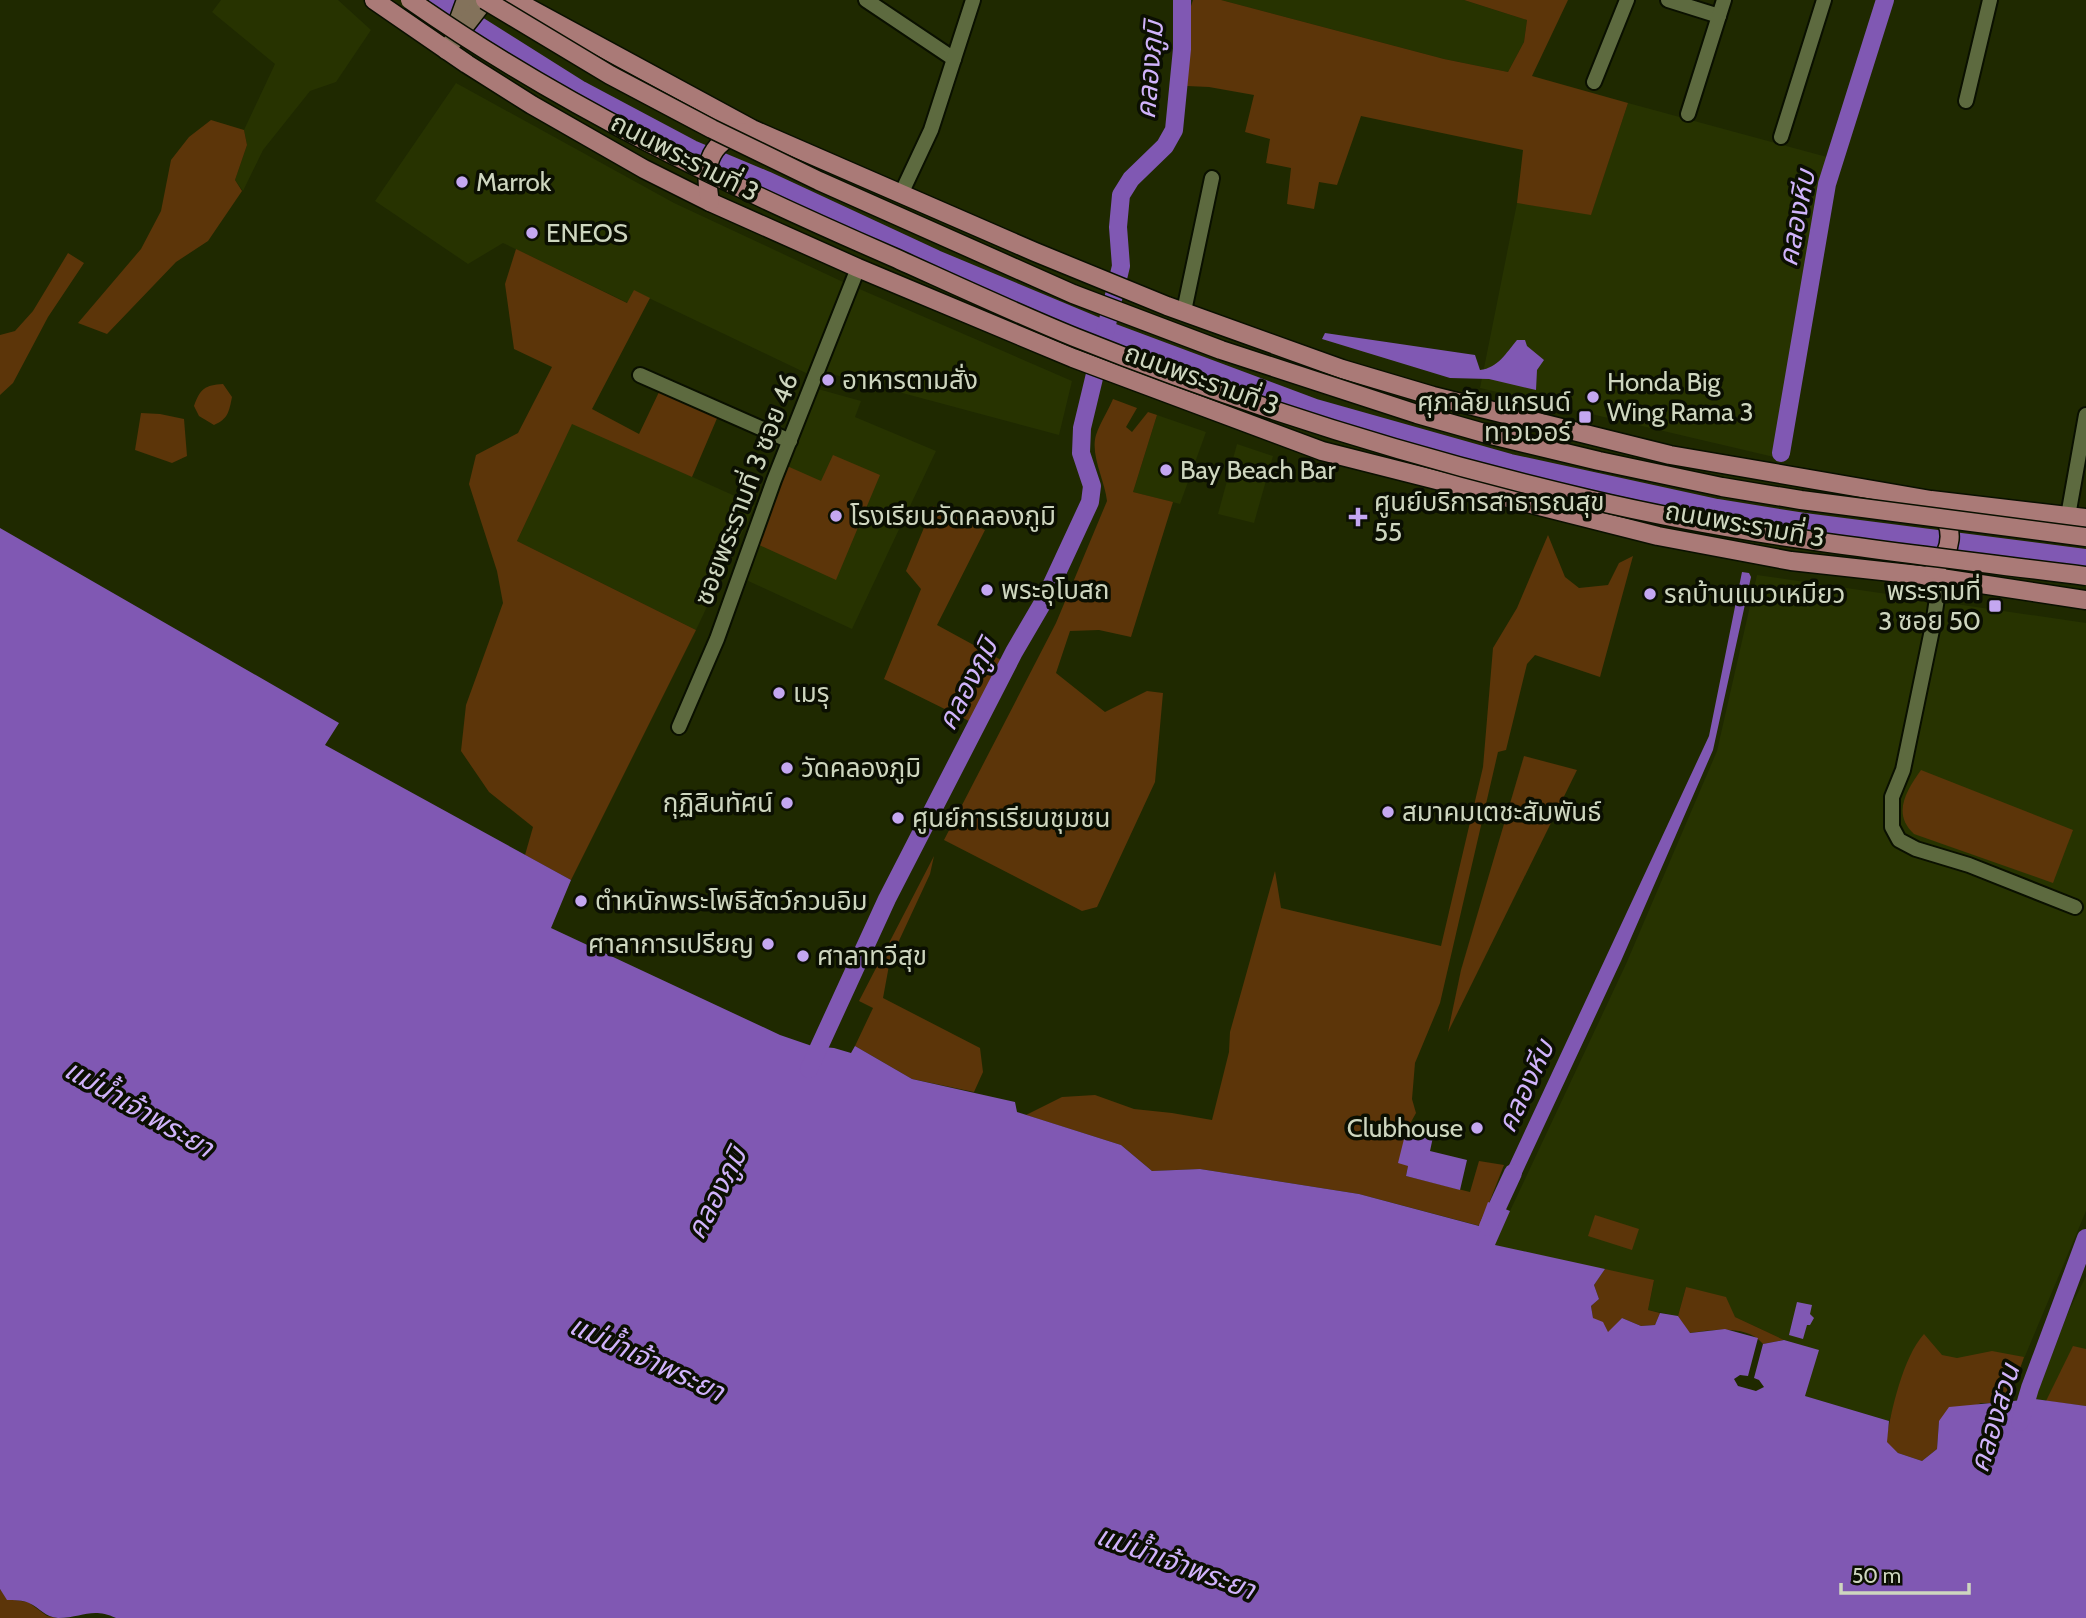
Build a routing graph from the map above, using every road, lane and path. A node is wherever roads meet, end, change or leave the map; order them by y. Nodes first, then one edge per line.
1 (374, 0) edge
2 (410, 0) edge
3 (514, 0) edge
4 (539, 0) edge
5 (866, 0) edge
6 (973, 0) edge
7 (1627, 0) edge
8 (1668, 0) edge
9 (1724, 0) edge
10 (1824, 0) edge
11 (1990, 0) edge
12 (479, 1) edge
13 (1719, 16) junction
14 (545, 18) junction
15 (446, 50) junction
16 (954, 59) junction
17 (1594, 82) dead end
18 (1966, 101) dead end
19 (1688, 114) dead end
20 (751, 129) junction
21 (1781, 137) dead end
22 (1212, 178) dead end
23 (901, 194) junction
24 (710, 202) junction
25 (858, 268) junction
26 (1184, 312) junction
27 (640, 375) dead end
28 (2086, 415) edge
29 (789, 441) junction
30 (1931, 500) junction
31 (2077, 517) edge
32 (2086, 537) edge
33 (2086, 576) edge
34 (1934, 577) junction
35 (2086, 600) edge
36 (679, 727) dead end
37 (2075, 907) dead end

1 - 15 main road, ถนนพระรามที่ 3
2 - 33 main road, ถนนพระรามที่ 3, bridge
3 - 14 main road, ถนนพระรามที่ 3
4 - 14 main road
5 - 16 street
6 - 16 street
7 - 17 street
8 - 13 street
9 - 13 street
10 - 21 street
11 - 18 street
12 - 15 main road
12 - 32 main road, ถนนพระรามที่ 3, bridge
13 - 19 street
14 - 20 main road, ถนนพระรามที่ 3
15 - 24 main road, ถนนพระรามที่ 3
16 - 23 street
20 - 23 main road, ถนนพระรามที่ 3
20 - 24 main road
22 - 26 street
23 - 26 main road, ถนนพระรามที่ 3
24 - 25 main road, ถนนพระรามที่ 3
25 - 29 street, ซอยพระรามที่ 3 ซอย 46
25 - 34 main road, ถนนพระรามที่ 3
26 - 30 main road, ถนนพระรามที่ 3
27 - 29 street
28 - 31 street
29 - 36 street, ซอยพระรามที่ 3 ซอย 46
30 - 31 main road, ถนนพระรามที่ 3
30 - 34 main road
34 - 35 main road, ถนนพระรามที่ 3
34 - 37 street

